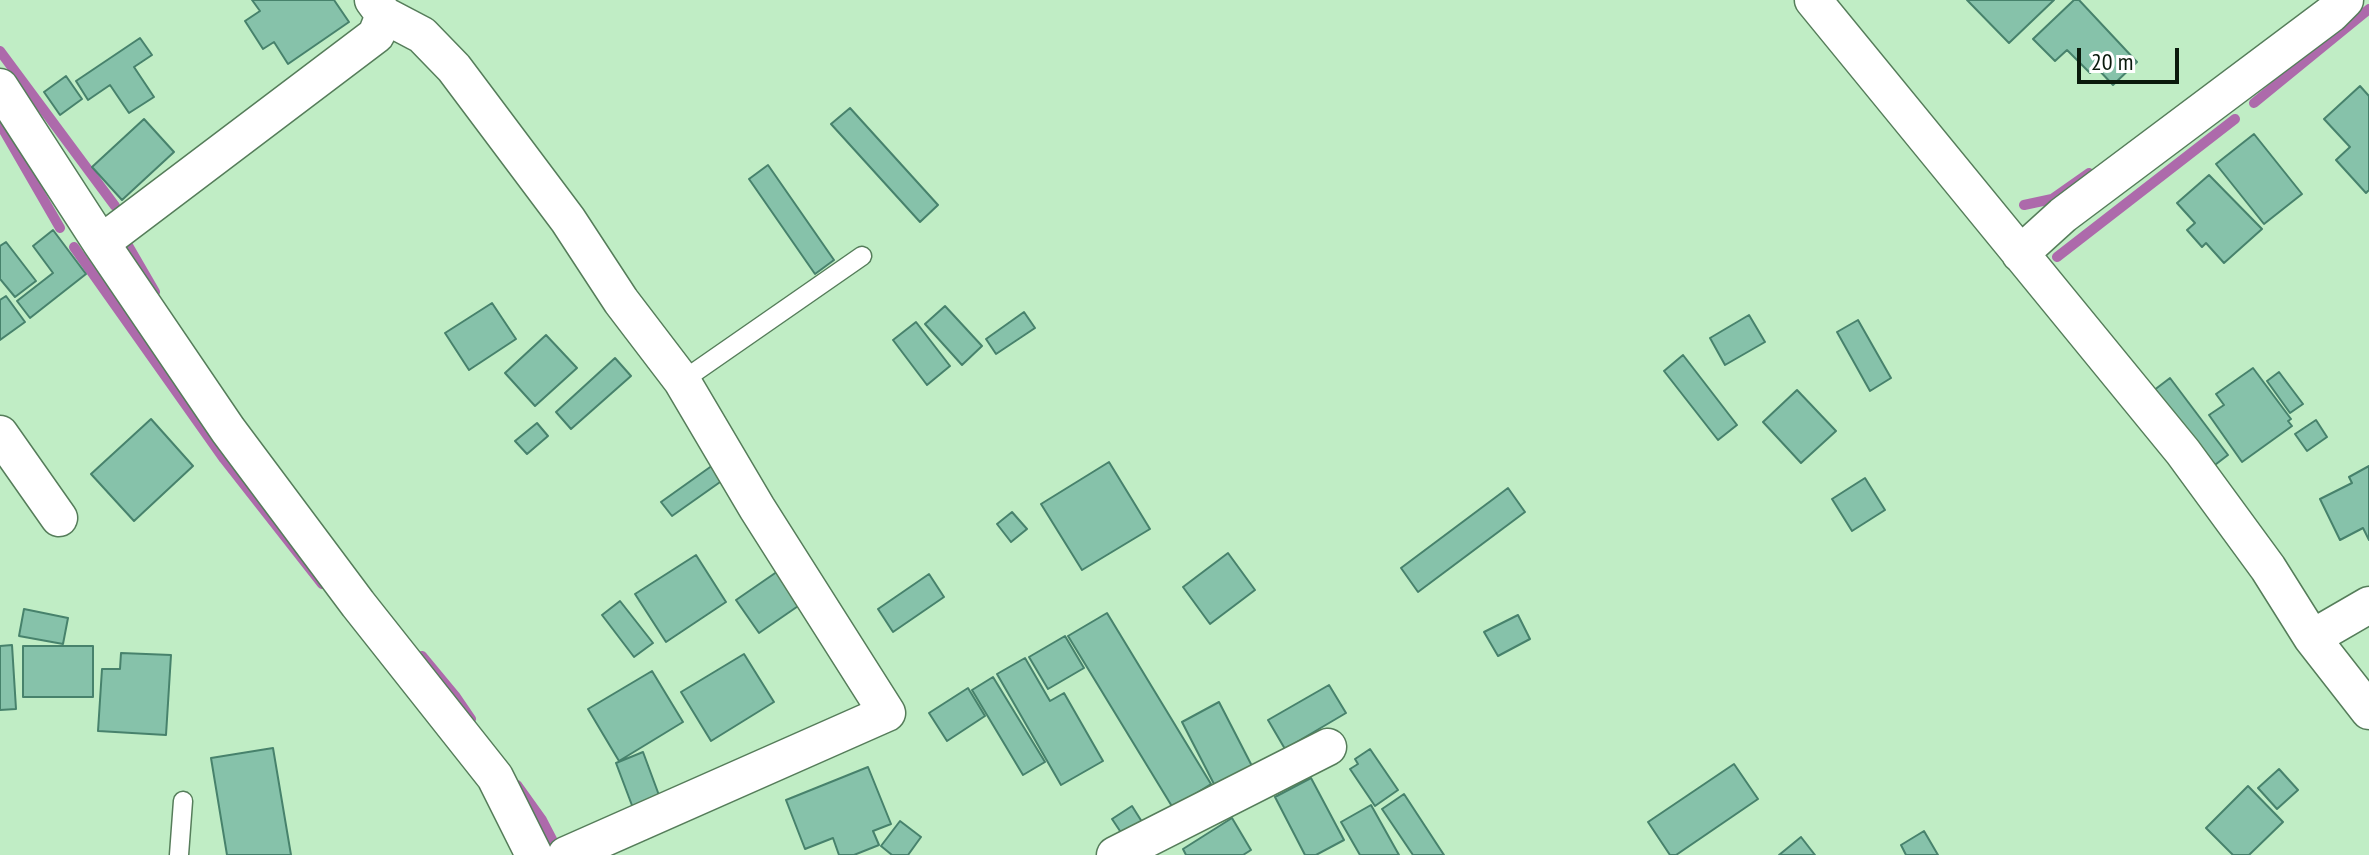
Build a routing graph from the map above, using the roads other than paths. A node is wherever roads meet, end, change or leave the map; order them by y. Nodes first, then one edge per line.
1 (1813, 0) edge
2 (2345, 0) edge
3 (379, 7) edge
4 (0, 87) edge
5 (101, 243) junction
6 (2020, 254) junction
7 (862, 256) dead end
8 (682, 381) junction
9 (0, 434) edge
10 (59, 518) dead end
11 (2369, 605) edge
12 (2312, 638) junction
13 (2369, 711) edge
14 (1328, 747) dead end
15 (183, 801) dead end
16 (179, 855) edge
17 (534, 855) edge
18 (566, 855) edge
19 (1115, 855) edge

1 - 6 street
2 - 6 street
3 - 5 street
3 - 8 street
4 - 5 street
5 - 17 street
6 - 12 street
7 - 8 lane
8 - 18 street
9 - 10 street
11 - 12 street
12 - 13 street
14 - 19 street
15 - 16 lane

